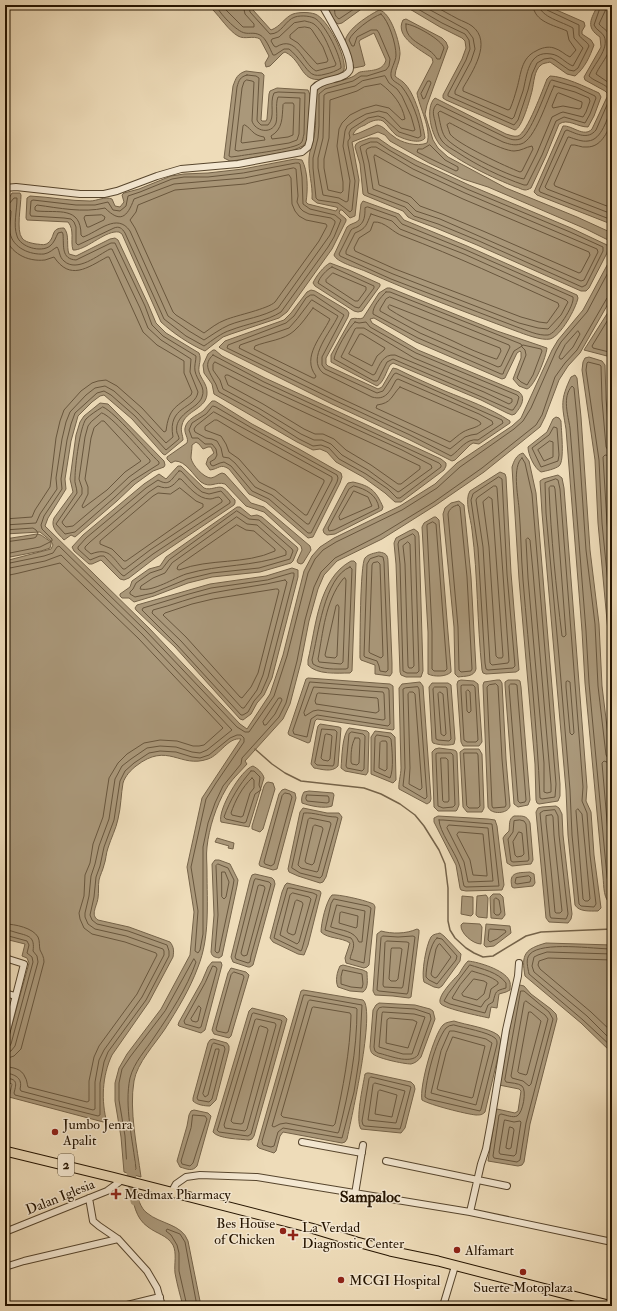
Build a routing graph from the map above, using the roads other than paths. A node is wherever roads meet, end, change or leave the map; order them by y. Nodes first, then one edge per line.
1 (322, 5) edge
2 (5, 188) edge
3 (5, 958) edge
4 (519, 963) dead end
5 (5, 993) edge
6 (15, 996) junction
7 (6, 1028) edge
8 (5, 1038) edge
9 (302, 1142) dead end
10 (363, 1145) dead end
11 (5, 1151) edge
12 (362, 1153) junction
13 (386, 1161) dead end
14 (478, 1179) junction
15 (124, 1180) junction
16 (507, 1186) dead end
17 (171, 1193) junction
18 (356, 1194) junction
19 (90, 1198) junction
20 (470, 1212) junction
21 (5, 1232) edge
22 (118, 1239) junction
23 (612, 1242) edge
24 (455, 1266) junction
25 (5, 1267) edge
26 (160, 1297) junction
27 (123, 1306) edge
28 (162, 1306) edge
29 (443, 1306) edge
30 (612, 1306) edge

1 - 2 street
3 - 6 street
4 - 14 street
5 - 6 street
6 - 7 street
7 - 8 street
9 - 12 street
10 - 12 street
11 - 15 highway, 2
12 - 18 street
13 - 14 street
14 - 16 street
14 - 20 street
15 - 17 highway, 2
15 - 19 street, Dalan Iglesia
17 - 18 street
17 - 24 highway, 2
18 - 20 street
19 - 21 street, Dalan Iglesia
19 - 22 street
20 - 23 street
22 - 25 street
22 - 26 street
24 - 29 street
24 - 30 highway, 2
26 - 27 street
26 - 28 street

